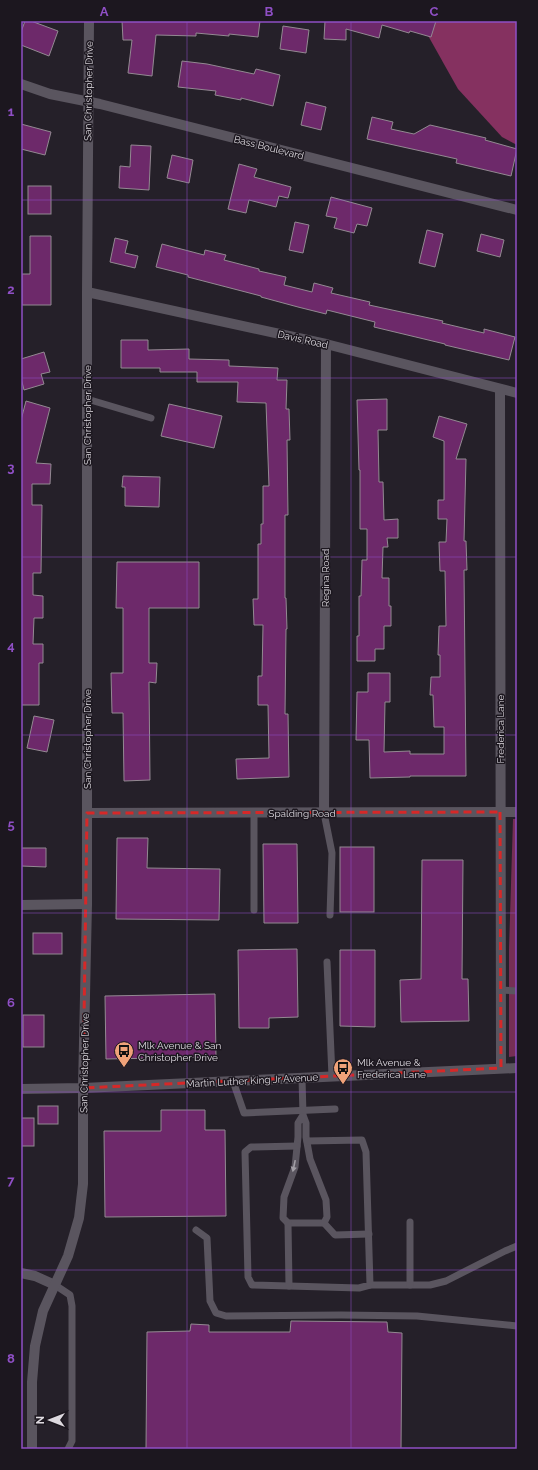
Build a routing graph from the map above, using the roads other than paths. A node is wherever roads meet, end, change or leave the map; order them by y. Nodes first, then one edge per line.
1 (89, 21) edge
2 (21, 84) edge
3 (87, 101) junction
4 (517, 210) edge
5 (87, 292) junction
6 (326, 344) junction
7 (500, 389) junction
8 (517, 393) edge
9 (87, 399) junction
10 (151, 418) dead end
11 (500, 812) junction
12 (517, 812) edge
13 (87, 813) junction
14 (254, 813) junction
15 (324, 813) junction
16 (87, 904) junction
17 (21, 905) edge
18 (254, 910) dead end
19 (330, 915) dead end
20 (327, 962) dead end
21 (501, 990) junction
22 (517, 991) edge
23 (501, 1068) junction
24 (517, 1068) edge
25 (332, 1076) junction
26 (302, 1078) junction
27 (234, 1081) junction
28 (83, 1088) junction
29 (21, 1089) edge
30 (335, 1109) dead end
31 (303, 1112) junction
32 (307, 1141) junction
33 (297, 1146) junction
34 (410, 1222) dead end
35 (288, 1223) junction
36 (324, 1223) junction
37 (196, 1230) dead end
38 (369, 1234) junction
39 (517, 1246) edge
40 (21, 1273) edge
41 (370, 1285) junction
42 (410, 1285) junction
43 (55, 1286) junction
44 (289, 1286) junction
45 (517, 1326) edge
46 (32, 1449) edge
47 (68, 1449) edge

1 - 3 street, San Christopher Drive
2 - 3 street, Bass Boulevard
3 - 4 street, Bass Boulevard
3 - 5 street, San Christopher Drive
5 - 6 street, Davis Road
5 - 9 street, San Christopher Drive
6 - 7 street, Davis Road
6 - 15 street, Regina Road
7 - 8 street, Davis Road
7 - 11 street, Frederica Lane
9 - 10 lane
9 - 13 street, San Christopher Drive
11 - 12 street, Spalding Road
11 - 15 street, Spalding Road
11 - 21 street, Frederica Lane
13 - 14 street, Spalding Road
13 - 16 street, San Christopher Drive
14 - 15 street, Spalding Road
14 - 18 lane
15 - 19 lane
16 - 17 street
16 - 28 street, San Christopher Drive
20 - 25 lane
21 - 22 lane
21 - 23 street, Frederica Lane
23 - 24 street, Martin Luther King Jr Avenue
23 - 25 street, Martin Luther King Jr Avenue
25 - 26 street, Martin Luther King Jr Avenue
26 - 27 street, Martin Luther King Jr Avenue
26 - 31 lane
27 - 28 street, Martin Luther King Jr Avenue
27 - 31 lane
28 - 29 street, Martin Luther King Jr Avenue
28 - 43 street, San Christopher Drive
30 - 31 lane
31 - 32 lane
31 - 33 lane
32 - 36 lane
32 - 38 lane
33 -> 35 lane
33 - 44 lane
34 - 42 lane
35 - 36 lane
35 - 44 lane
36 - 38 lane
37 - 45 lane
38 - 41 lane
39 - 42 lane
40 - 43 street
41 - 42 lane
41 - 44 lane
43 - 46 street, San Christopher Drive
43 - 47 lane

